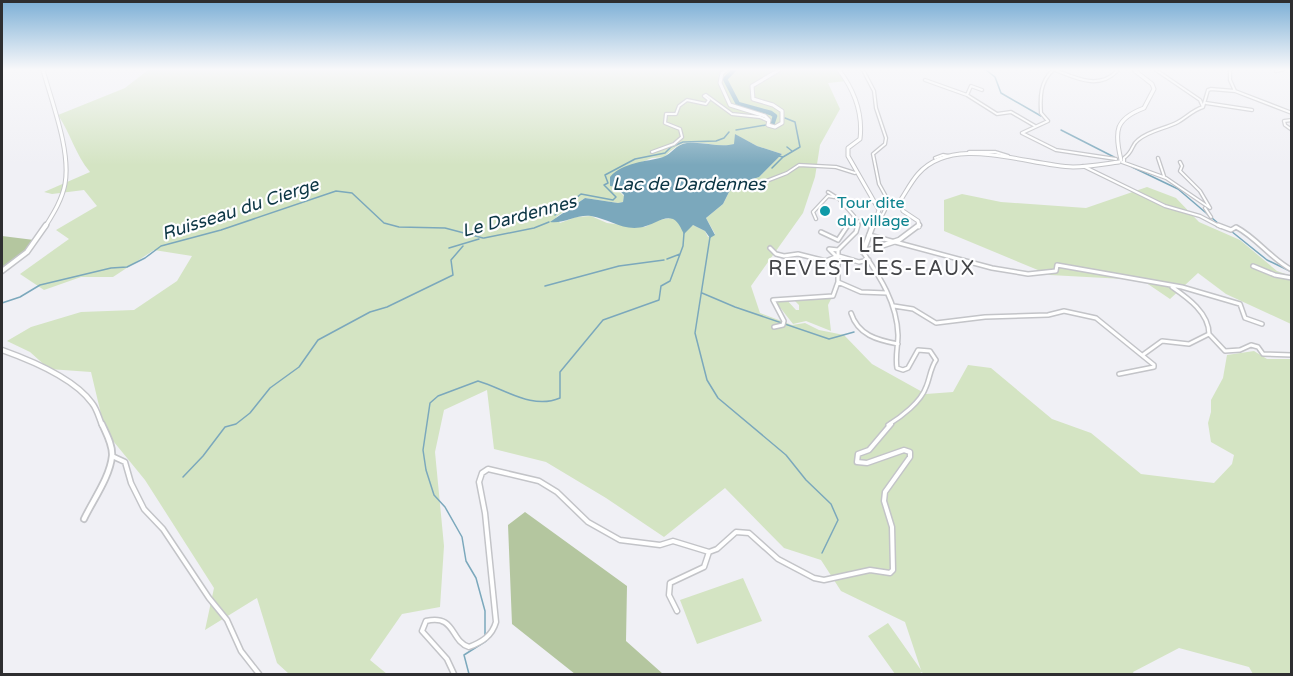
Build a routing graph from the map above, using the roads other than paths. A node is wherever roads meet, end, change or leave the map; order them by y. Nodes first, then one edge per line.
1 (50, 102) edge
2 (685, 102) edge
3 (717, 102) edge
4 (728, 102) edge
5 (761, 102) edge
6 (856, 102) edge
7 (876, 102) edge
8 (977, 102) edge
9 (1040, 102) edge
10 (1147, 102) edge
11 (1201, 102) edge
12 (1262, 102) edge
13 (1206, 103) joint
14 (1203, 107) junction
15 (1252, 110) dead end
16 (1292, 113) edge
17 (1292, 120) edge
18 (769, 123) junction
19 (1035, 126) junction
20 (1292, 130) edge
21 (652, 152) dead end
22 (949, 155) junction
23 (1008, 156) junction
24 (935, 158) dead end
25 (1158, 158) dead end
26 (1119, 161) junction
27 (1180, 162) dead end
28 (1083, 166) junction
29 (855, 173) junction
30 (1165, 178) junction
31 (746, 189) dead end
32 (828, 192) dead end
33 (836, 197) junction
34 (1205, 207) junction
35 (1211, 218) dead end
36 (816, 219) dead end
37 (859, 221) dead end
38 (872, 227) junction
39 (821, 232) dead end
40 (869, 234) junction
41 (838, 240) junction
42 (843, 242) junction
43 (892, 242) junction
44 (770, 248) dead end
45 (838, 250) junction
46 (863, 252) junction
47 (838, 257) junction
48 (869, 260) junction
49 (1252, 266) dead end
50 (1292, 270) edge
51 (2, 271) edge
52 (1292, 278) edge
53 (838, 282) junction
54 (1170, 286) junction
55 (888, 293) junction
56 (894, 306) junction
57 (851, 314) dead end
58 (1262, 324) dead end
59 (774, 327) dead end
60 (1209, 334) junction
61 (898, 344) junction
62 (2, 350) edge
63 (1144, 354) junction
64 (1292, 355) edge
65 (1119, 374) dead end
66 (112, 456) junction
67 (84, 519) dead end
68 (709, 552) junction
69 (676, 611) dead end
70 (259, 675) edge
71 (454, 675) edge

1 - 51 street
2 - 21 street
3 - 18 street
4 - 18 street
5 - 18 street
6 - 29 street
7 - 38 street
8 - 19 street
9 - 19 street
10 - 26 street
11 - 14 street
12 - 16 street
13 - 14 street
13 - 15 street
14 - 26 street
17 - 20 street
19 - 26 street
22 - 23 street
22 - 23 street
22 - 24 street
22 - 43 street
23 - 28 street
25 - 30 street
26 - 28 street
26 - 30 street
27 - 34 street
28 - 50 street
29 - 31 street
29 - 38 street
30 - 34 street
32 - 33 street
33 - 36 street
33 - 41 street
34 - 35 street
37 - 42 street
38 - 40 street
39 - 41 street
40 - 43 street
40 - 46 street
41 - 42 street
42 - 45 street
43 - 46 street
43 - 54 street
44 - 47 street
45 - 47 street
45 - 47 street
46 - 48 street
47 - 48 street
47 - 53 street
48 - 55 street
49 - 52 street
53 - 55 street
53 - 59 street
54 - 58 street
54 - 60 street
55 - 56 street
56 - 61 street
56 - 63 street
57 - 61 street
60 - 63 street
60 - 64 street
61 - 68 street
62 - 66 street
63 - 65 street
66 - 67 street
66 - 70 street
68 - 69 street
68 - 71 street

